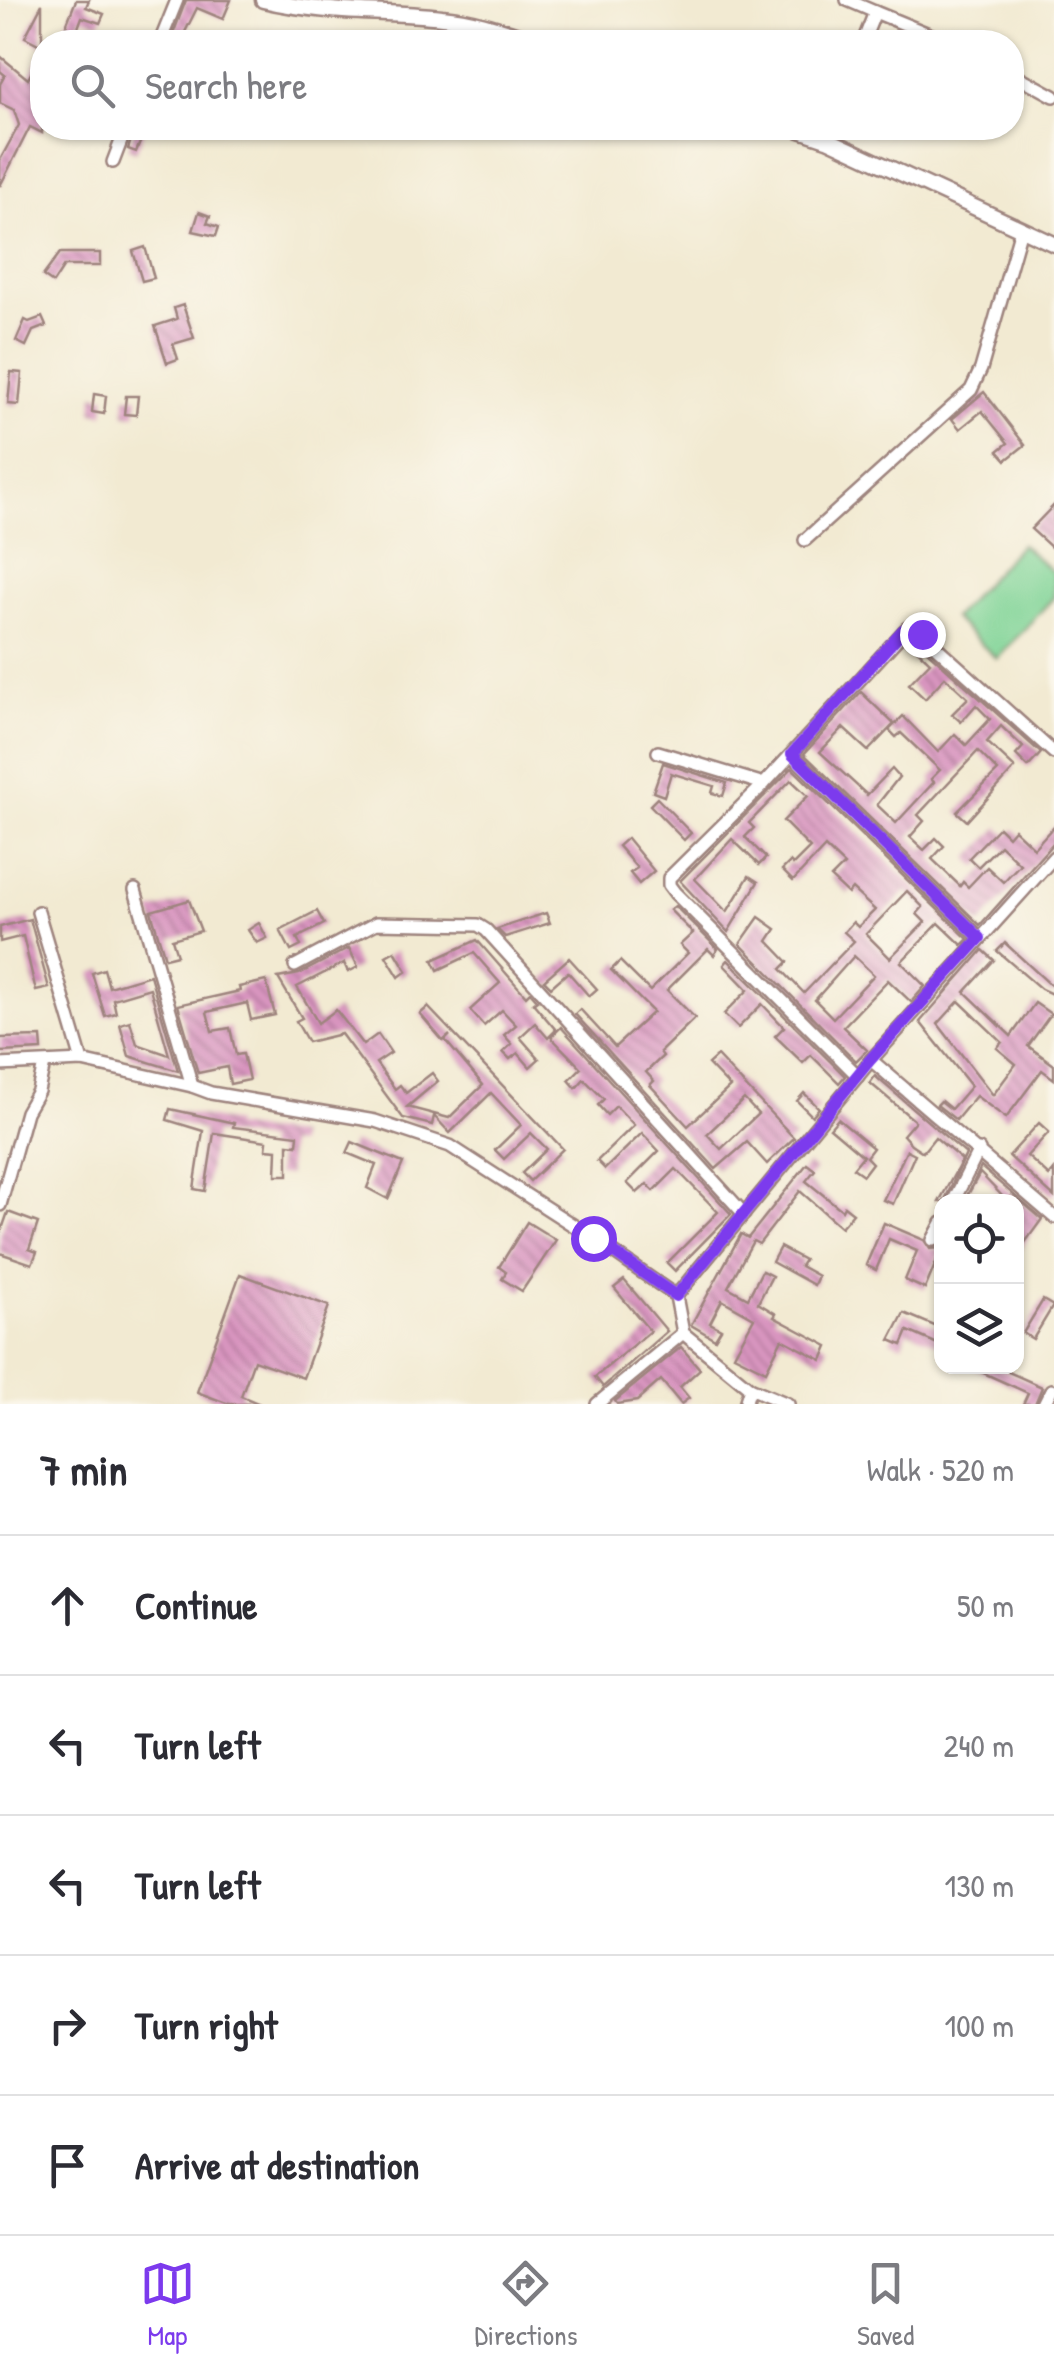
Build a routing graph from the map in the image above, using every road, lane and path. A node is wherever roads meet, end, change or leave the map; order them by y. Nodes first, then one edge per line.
1 (177, 0) edge
2 (263, 0) edge
3 (847, 0) edge
4 (875, 12) junction
5 (165, 30) edge
6 (501, 30) edge
7 (868, 30) edge
8 (919, 30) edge
9 (1024, 80) edge
10 (1054, 96) edge
11 (121, 140) edge
12 (844, 140) edge
13 (113, 162) dead end
14 (1021, 229) junction
15 (1054, 244) edge
16 (805, 540) dead end
17 (658, 752) dead end
18 (1054, 753) edge
19 (792, 754) junction
20 (764, 784) junction
21 (1054, 856) edge
22 (135, 890) dead end
23 (38, 912) dead end
24 (980, 938) junction
25 (295, 966) dead end
26 (870, 1060) junction
27 (82, 1061) junction
28 (44, 1064) junction
29 (0, 1065) edge
30 (858, 1076) junction
31 (192, 1086) junction
32 (979, 1150) junction
33 (956, 1194) edge
34 (0, 1204) edge
35 (744, 1214) junction
36 (1054, 1217) edge
37 (676, 1296) junction
38 (684, 1333) junction
39 (750, 1388) junction
40 (1050, 1390) dead end
41 (596, 1404) edge
42 (745, 1404) edge
43 (788, 1404) edge
44 (1044, 1404) edge

1 - 5 street
2 - 6 street
3 - 4 street
4 - 7 street
4 - 8 street
9 - 10 street
11 - 13 street
12 - 14 street
14 - 15 street
14 - 16 street
17 - 20 street
18 - 19 street
19 - 20 street
19 - 24 street
20 - 30 street
21 - 24 street
22 - 31 street
23 - 27 street
24 - 26 street
25 - 35 street
26 - 30 street
26 - 32 street
27 - 28 street
27 - 31 street
28 - 29 street
28 - 34 street
30 - 35 street
31 - 37 street
32 - 33 street
32 - 36 street
35 - 37 street
37 - 38 street
38 - 39 street
38 - 41 street
39 - 42 street
39 - 43 street
40 - 44 street

